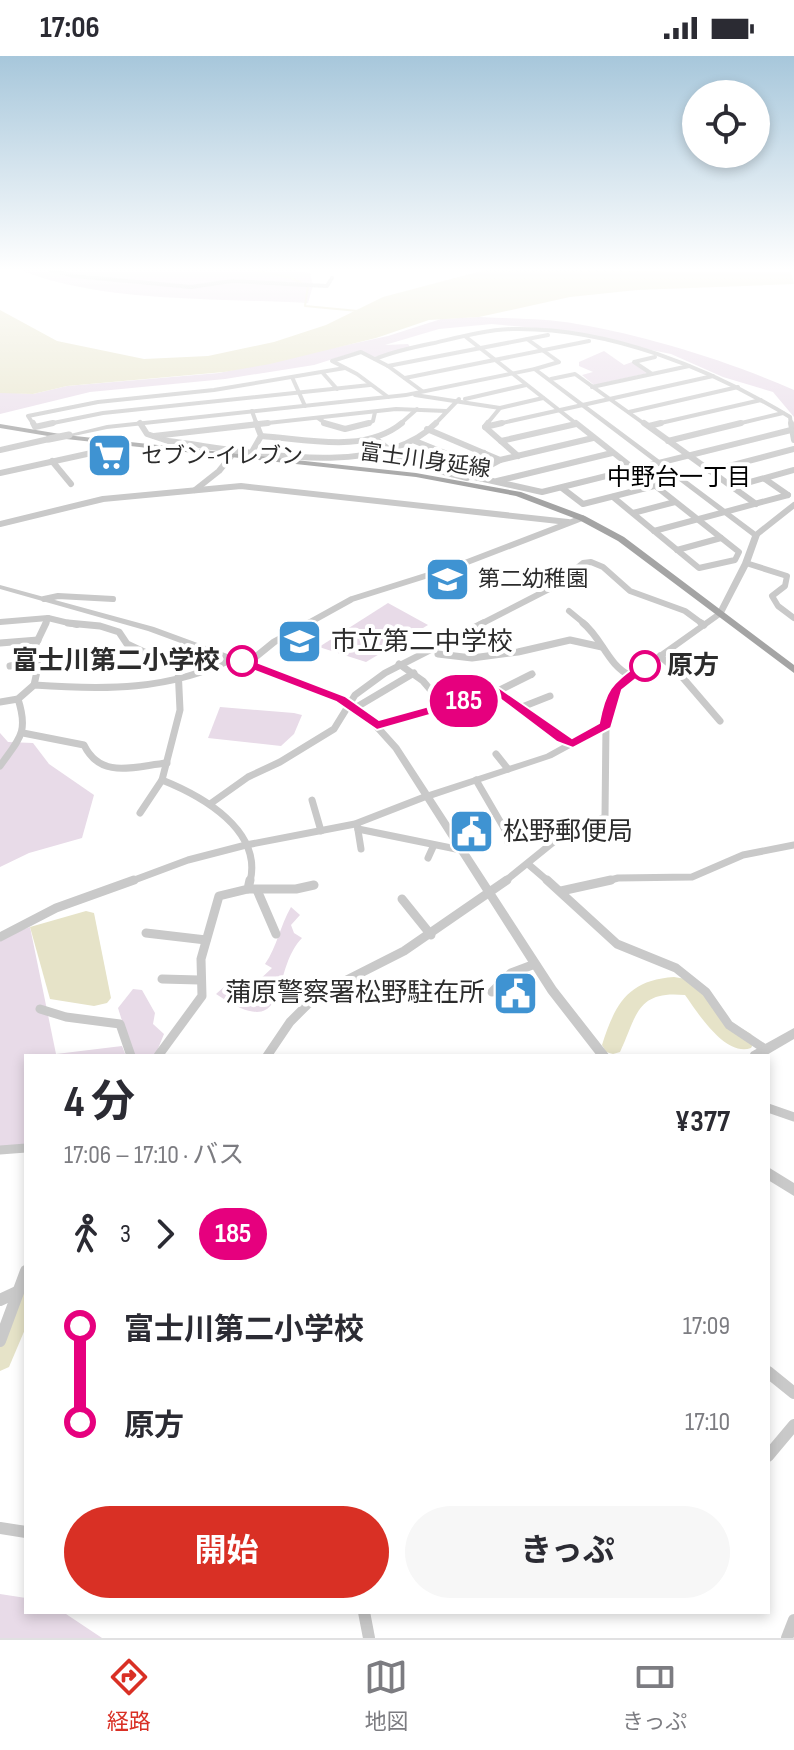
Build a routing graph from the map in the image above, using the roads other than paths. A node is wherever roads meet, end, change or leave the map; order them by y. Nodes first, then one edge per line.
1 (438, 344) edge
2 (473, 344) edge
3 (504, 344) edge
4 (534, 344) edge
5 (576, 344) edge
6 (611, 344) edge
7 (479, 349) junction
8 (543, 350) junction
9 (659, 356) junction
10 (375, 359) junction
11 (494, 360) junction
12 (550, 365) junction
13 (388, 366) junction
14 (690, 366) junction
15 (345, 368) junction
16 (535, 369) junction
17 (322, 372) junction
18 (510, 373) junction
19 (652, 374) junction
20 (564, 376) junction
21 (713, 376) junction
22 (292, 377) junction
23 (405, 378) junction
24 (551, 379) junction
25 (370, 385) junction
26 (526, 385) junction
27 (740, 386) junction
28 (592, 387) junction
29 (337, 389) junction
30 (422, 391) junction
31 (193, 392) junction
32 (300, 393) junction
33 (406, 395) junction
34 (388, 397) junction
35 (543, 398) junction
36 (610, 399) junction
37 (460, 400) junction
38 (762, 400) junction
39 (98, 402) junction
40 (341, 402) junction
41 (196, 404) junction
42 (585, 405) junction
43 (305, 406) junction
44 (417, 408) junction
45 (500, 408) junction
46 (252, 411) junction
47 (446, 411) junction
48 (560, 411) junction
49 (375, 412) junction
50 (629, 412) junction
51 (103, 413) junction
52 (784, 413) junction
53 (347, 415) junction
54 (198, 417) junction
55 (318, 418) junction
56 (140, 423) junction
57 (257, 424) junction
58 (576, 424) junction
59 (0, 426) edge
60 (649, 426) junction
61 (107, 427) junction
62 (485, 427) junction
63 (341, 429) junction
64 (427, 429) junction
65 (791, 430) junction
66 (149, 436) junction
67 (261, 436) junction
68 (593, 438) junction
69 (49, 439) joint
70 (377, 440) junction
71 (794, 440) edge
72 (105, 441) junction
73 (415, 441) junction
74 (501, 441) junction
75 (668, 441) junction
76 (333, 442) junction
77 (794, 449) edge
78 (0, 450) edge
79 (253, 450) junction
80 (390, 452) junction
81 (785, 452) junction
82 (484, 453) junction
83 (612, 453) junction
84 (232, 455) junction
85 (518, 456) junction
86 (689, 456) junction
87 (794, 458) edge
88 (500, 460) junction
89 (52, 461) junction
90 (467, 462) junction
91 (661, 462) junction
92 (633, 469) junction
93 (794, 470) edge
94 (710, 471) junction
95 (0, 473) edge
96 (452, 474) junction
97 (467, 478) dead end
98 (765, 479) junction
99 (496, 481) junction
100 (71, 484) dead end
101 (654, 486) junction
102 (732, 487) junction
103 (562, 488) junction
104 (194, 490) junction
105 (613, 497) junction
106 (675, 502) junction
107 (756, 504) junction
108 (794, 505) edge
109 (727, 512) junction
110 (633, 513) junction
111 (582, 518) junction
112 (697, 520) junction
113 (568, 522) junction
114 (0, 524) edge
115 (654, 531) junction
116 (756, 535) junction
117 (721, 538) junction
118 (677, 550) junction
119 (746, 563) junction
120 (549, 577) dead end
121 (560, 581) junction
122 (0, 587) edge
123 (44, 599) junction
124 (113, 599) dead end
125 (569, 611) dead end
126 (720, 613) junction
127 (48, 618) junction
128 (794, 618) edge
129 (0, 622) edge
130 (704, 625) junction
131 (38, 640) junction
132 (0, 643) edge
133 (602, 647) junction
134 (438, 654) dead end
135 (660, 656) junction
136 (234, 658) junction
137 (37, 661) junction
138 (248, 663) junction
139 (399, 664) junction
140 (10, 666) dead end
141 (794, 670) edge
142 (414, 673) junction
143 (532, 674) dead end
144 (631, 676) junction
145 (182, 679) junction
146 (34, 685) junction
147 (498, 691) junction
148 (550, 696) dead end
149 (18, 699) junction
150 (0, 702) edge
151 (352, 706) junction
152 (408, 706) dead end
153 (445, 707) junction
154 (522, 707) junction
155 (413, 715) junction
156 (720, 721) dead end
157 (377, 725) junction
158 (606, 725) junction
159 (23, 733) junction
160 (573, 744) junction
161 (496, 754) dead end
162 (167, 763) junction
163 (0, 766) edge
164 (508, 769) junction
165 (162, 780) junction
166 (476, 780) junction
167 (427, 796) junction
168 (312, 800) dead end
169 (210, 804) junction
170 (140, 813) dead end
171 (357, 826) junction
172 (321, 831) junction
173 (508, 842) dead end
174 (246, 845) junction
175 (794, 845) edge
176 (433, 847) junction
177 (361, 849) dead end
178 (461, 850) junction
179 (428, 858) dead end
180 (528, 864) junction
181 (314, 885) dead end
182 (252, 890) junction
183 (561, 891) junction
184 (489, 894) junction
185 (402, 899) dead end
186 (146, 933) dead end
187 (276, 934) dead end
188 (431, 935) junction
189 (0, 937) edge
190 (206, 940) junction
191 (535, 964) junction
192 (162, 979) dead end
193 (199, 980) junction
194 (492, 992) dead end
195 (40, 1009) dead end
196 (794, 1033) edge
197 (760, 1053) edge
198 (130, 1054) edge
199 (159, 1054) edge
200 (268, 1054) edge
201 (601, 1054) edge
202 (770, 1109) edge
203 (794, 1117) edge
204 (24, 1148) edge
205 (0, 1150) edge
206 (770, 1174) edge
207 (794, 1190) edge
208 (24, 1276) edge
209 (17, 1292) junction
210 (0, 1300) edge
211 (0, 1341) edge
212 (770, 1374) edge
213 (794, 1393) edge
214 (794, 1425) edge
215 (770, 1454) edge
216 (0, 1528) edge
217 (24, 1532) edge
218 (364, 1614) edge
219 (794, 1620) edge
220 (369, 1638) edge
221 (787, 1638) edge

1 - 10 street
2 - 7 street
3 - 7 street
4 - 8 street
5 - 8 street
6 - 9 street
7 - 11 street
7 - 13 street
8 - 11 street
8 - 12 street
9 - 14 street
9 - 19 street
10 - 13 street
10 - 15 street
11 - 18 street
11 - 23 street
12 - 16 street
12 - 20 street
13 - 23 street
14 - 19 street
14 - 21 street
15 - 17 street
15 - 25 street
16 - 18 street
16 - 24 street
17 - 22 street
17 - 29 street
18 - 26 street
18 - 30 street
19 - 28 street
20 - 24 street
20 - 28 street
21 - 27 street
21 - 36 street
22 - 31 street
22 - 32 street
23 - 30 street
24 - 42 street
25 - 29 street
25 - 34 street
26 - 35 street
26 - 37 street
27 - 38 street
27 - 50 street
28 - 36 street
29 - 32 street
30 - 33 street
31 - 39 street
31 - 41 street
32 - 41 street
32 - 43 street
33 - 34 street
33 - 37 street
34 - 40 street
35 - 45 street
35 - 48 street
36 - 42 street
36 - 50 street
37 - 45 street
37 - 47 street
38 - 52 street
38 - 60 street
39 - 51 street
39 - 51 street
40 - 43 street
40 - 53 street
41 - 51 street
41 - 54 street
42 - 48 street
42 - 91 street
43 - 46 street
44 - 47 street
44 - 49 street
44 - 70 street
45 - 62 street
46 - 54 street
46 - 57 street
47 - 64 street
48 - 58 street
48 - 62 street
49 - 53 street
49 - 63 street
50 - 60 street
51 - 61 street
52 - 65 street
52 - 75 street
53 - 55 street
54 - 56 street
55 - 57 street
55 - 63 street
56 - 61 street
56 - 66 street
57 - 66 street
57 - 67 street
58 - 68 street
58 - 74 street
59 - 72 main road, 富士川身延線
60 - 75 street
61 - 69 street, bridge
62 - 74 street
63 - 76 street
64 - 73 street
64 - 82 street
65 - 71 street
65 - 86 street
66 - 79 street
67 - 76 street
67 - 79 street
68 - 83 street
68 - 85 street
69 - 78 street
70 - 76 street
70 - 80 street
72 - 84 main road, 富士川身延線
72 - 89 street
73 - 80 street
73 - 90 street
74 - 85 street
75 - 86 street
77 - 81 street
79 - 80 street
80 - 96 street
81 - 87 street
81 - 94 street
82 - 88 street
82 - 90 street
83 - 92 street
83 - 99 street
84 - 104 street
84 - 111 main road, 富士川身延線
85 - 88 street
86 - 91 street
86 - 94 street
88 - 99 street
89 - 95 street
89 - 100 street
90 - 96 street
91 - 92 street
91 - 109 street
92 - 101 street
92 - 103 street
93 - 98 street
94 - 102 street
96 - 97 street
98 - 102 street
98 - 107 street
99 - 103 street
101 - 105 street
101 - 106 street
102 - 107 street
103 - 105 street
104 - 113 street
104 - 114 street
105 - 110 street
106 - 110 street
106 - 112 street
107 - 109 street
108 - 116 street
109 - 112 street
109 - 116 street
110 - 115 street
111 - 113 street
111 - 126 main road, 富士川身延線
112 - 115 street
112 - 117 street
113 - 138 street
115 - 118 street
116 - 119 street
117 - 118 street
117 - 118 street
119 - 126 street
119 - 128 street
120 - 121 street
121 - 130 street
121 - 139 street
122 - 123 street
123 - 124 street
123 - 136 street
125 - 133 street
126 - 130 street
126 - 141 main road, 富士川身延線
127 - 129 street
127 - 131 street
127 - 145 street
130 - 135 street
131 - 132 street
131 - 137 street
133 - 134 street
133 - 144 street
135 - 144 street
135 - 156 street
136 - 138 street
136 - 145 street
137 - 140 street
137 - 146 street
138 - 151 street
139 - 142 street
139 - 151 street
142 - 151 street
142 - 153 street
143 - 147 street
144 - 158 street
145 - 146 street
145 - 162 street
146 - 149 street
147 - 153 street
147 - 154 street
148 - 154 street
149 - 150 street
149 - 159 street
151 - 157 street
151 - 169 street
152 - 155 street
153 - 155 street
154 - 160 street
155 - 157 street
157 - 167 street
158 - 160 street
158 - 180 street
159 - 162 street
159 - 163 street
160 - 164 street
161 - 164 street
162 - 165 street
164 - 166 street
165 - 169 street
165 - 170 street
166 - 167 street
166 - 173 street
167 - 171 street
167 - 178 street
168 - 172 street
169 - 174 street
171 - 172 street
171 - 176 street
171 - 177 street
172 - 174 street
174 - 182 street
174 - 189 street
175 - 183 street
176 - 178 street
176 - 179 street
178 - 184 street
180 - 183 street
180 - 184 street
181 - 182 street
182 - 187 street
182 - 190 street
183 - 197 street
184 - 188 street
184 - 191 street
185 - 188 street
186 - 190 street
188 - 200 street
190 - 193 street
191 - 194 street
191 - 201 street
192 - 193 street
193 - 199 street
195 - 198 street
196 - 197 street
202 - 203 street
204 - 205 street
206 - 207 street
208 - 209 street
209 - 210 street
209 - 211 street
212 - 213 street
214 - 215 street
216 - 217 street
218 - 220 street
219 - 221 street

